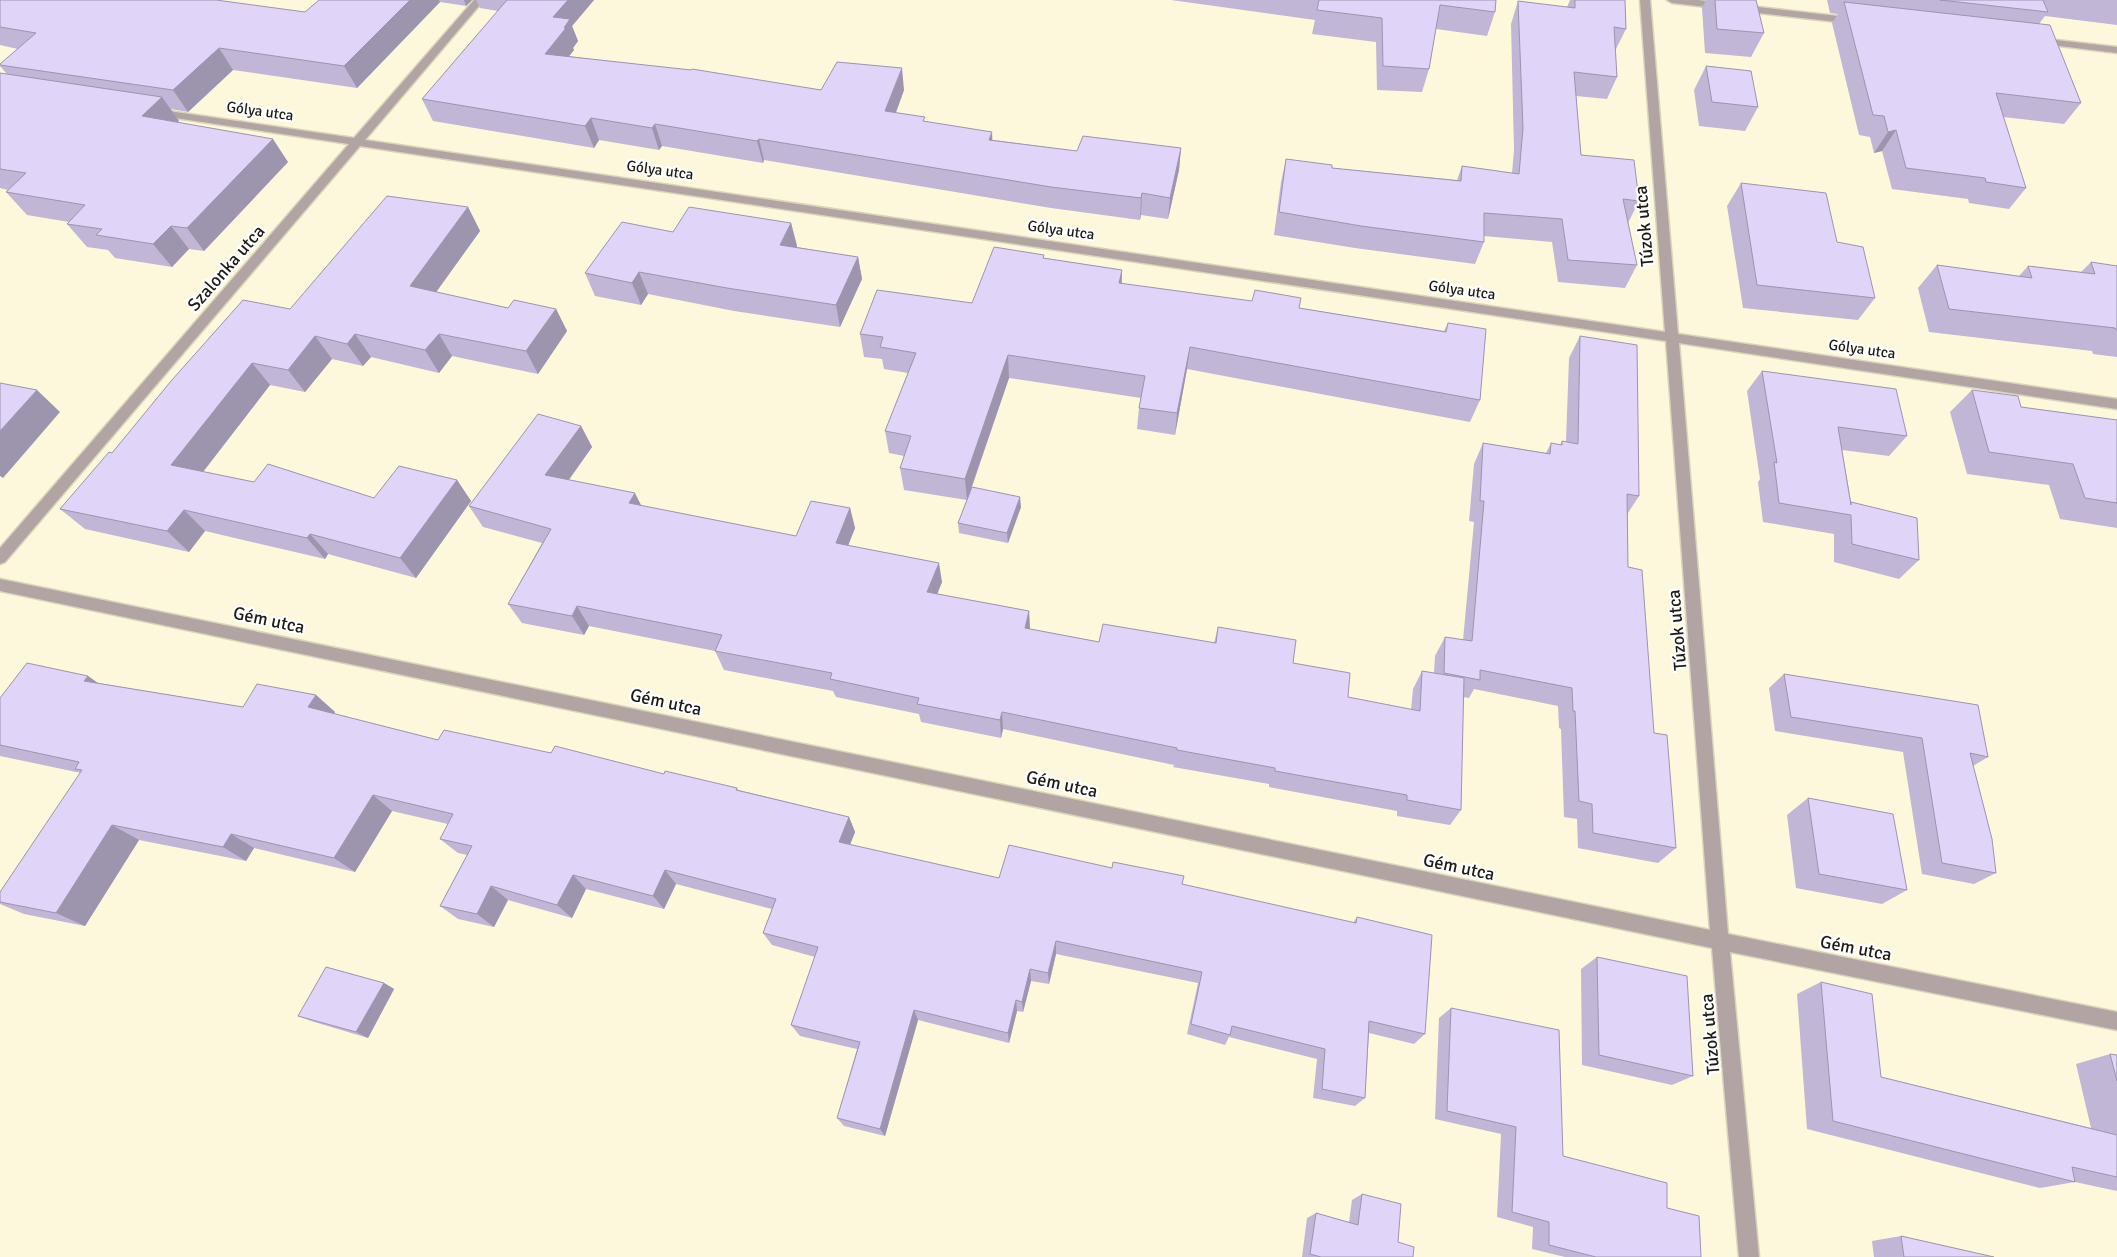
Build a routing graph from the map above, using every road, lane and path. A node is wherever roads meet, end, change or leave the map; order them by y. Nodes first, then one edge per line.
1 (479, 0) edge
2 (1645, 0) edge
3 (1672, 0) edge
4 (1870, 22) edge
5 (2028, 40) edge
6 (2117, 50) edge
7 (145, 110) edge
8 (357, 142) junction
9 (1672, 337) junction
10 (2117, 404) edge
11 (0, 558) edge
12 (0, 585) edge
13 (1720, 941) junction
14 (2117, 1021) edge
15 (1748, 1257) edge

1 - 8 street, Szalonka utca
2 - 9 street, Túzok utca
3 - 4 street
5 - 6 street
7 - 8 street, Gólya utca
8 - 9 street, Gólya utca
8 - 11 street, Szalonka utca
9 - 10 street, Gólya utca
9 - 13 street, Túzok utca
12 - 13 street, Gém utca
13 - 14 street, Gém utca
13 - 15 street, Túzok utca

